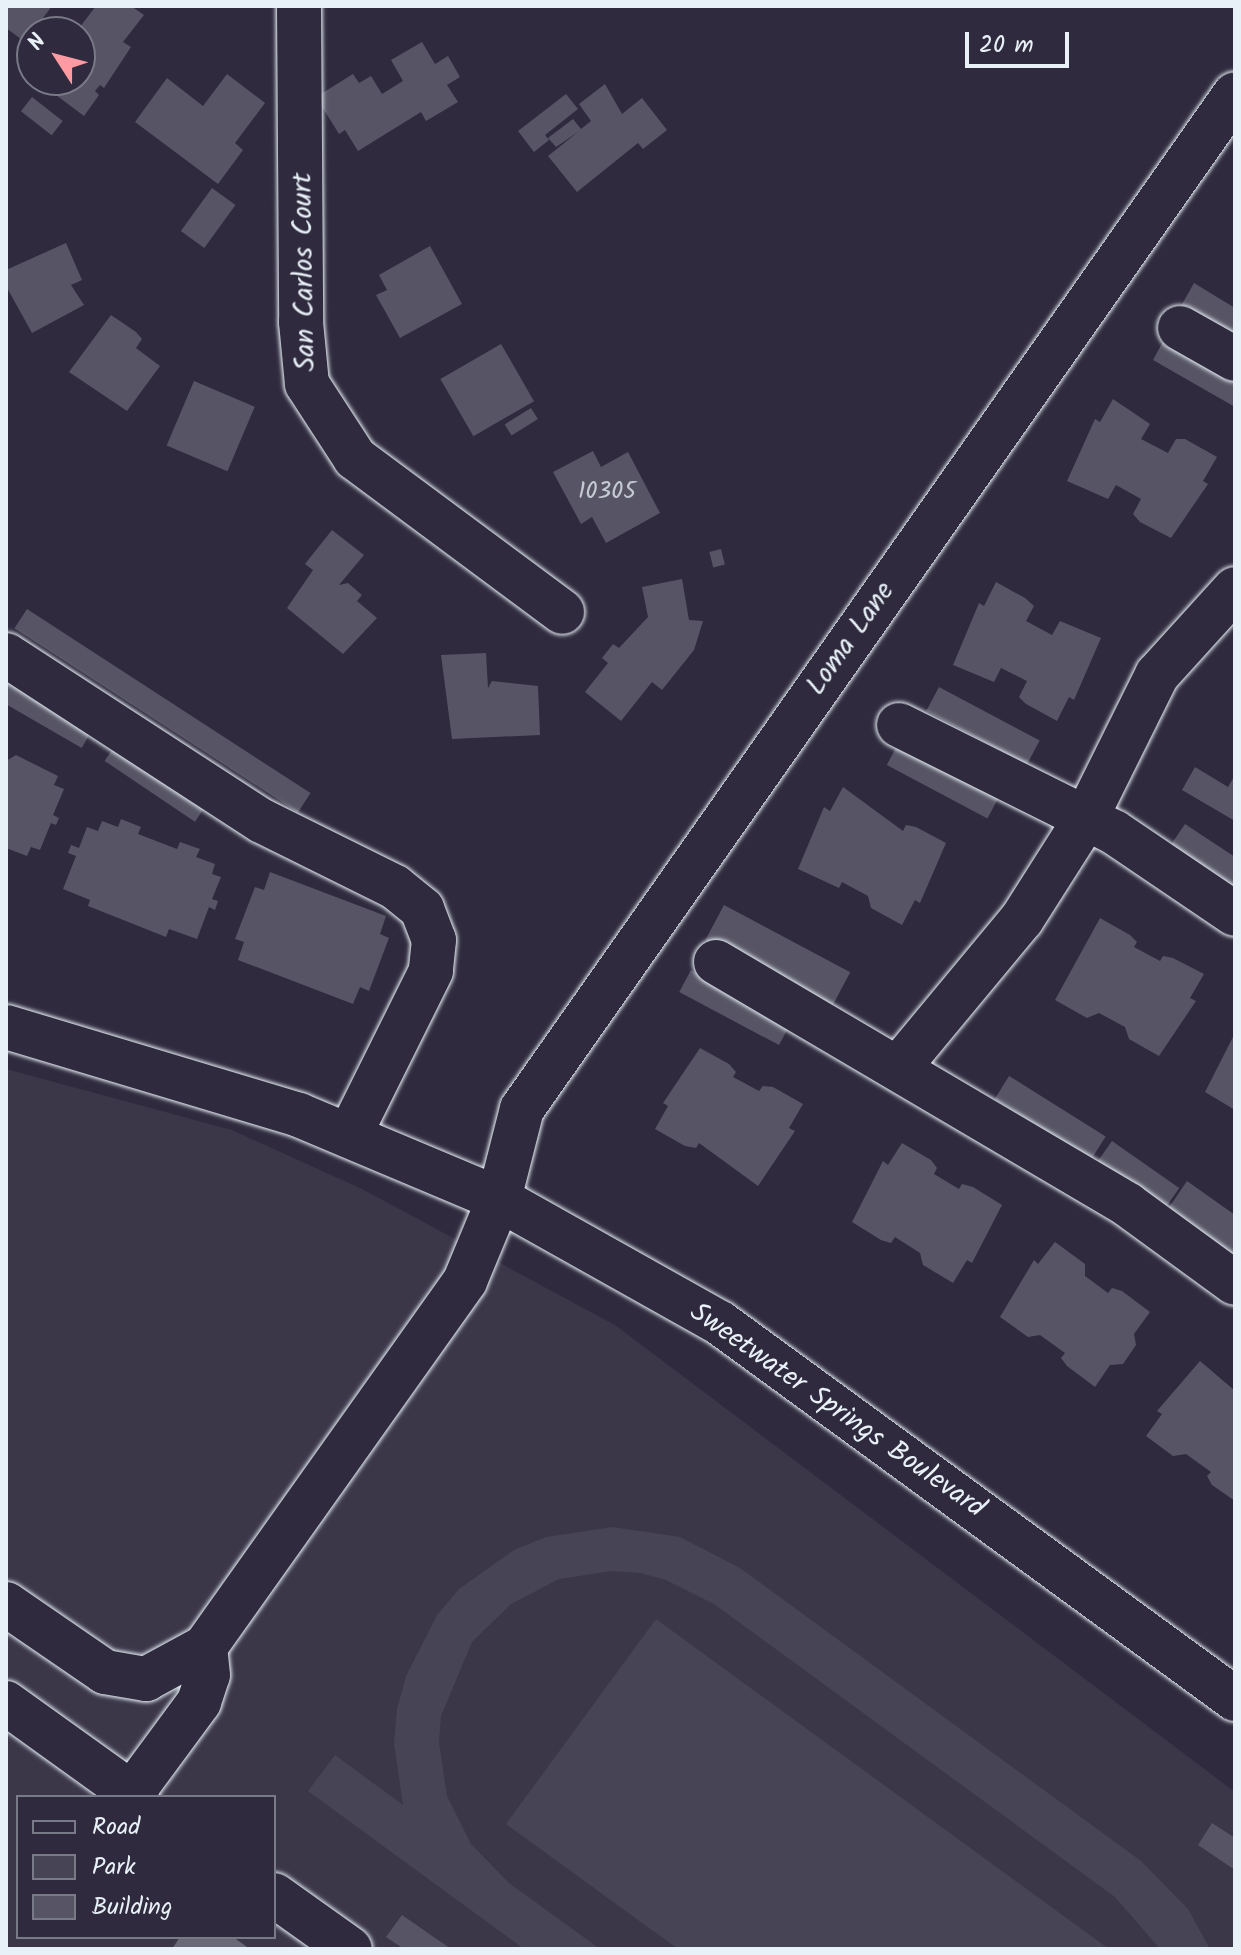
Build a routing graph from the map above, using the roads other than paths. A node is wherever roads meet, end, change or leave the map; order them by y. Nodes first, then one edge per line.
1 (299, 6) edge
2 (1235, 94) edge
3 (1180, 328) dead end
4 (1235, 359) edge
5 (1235, 589) edge
6 (562, 612) dead end
7 (6, 655) edge
8 (899, 725) dead end
9 (1086, 818) junction
10 (1235, 914) edge
11 (716, 962) dead end
12 (6, 1027) edge
13 (899, 1067) junction
14 (349, 1136) junction
15 (499, 1199) junction
16 (1235, 1283) edge
17 (6, 1604) edge
18 (205, 1647) junction
19 (1235, 1699) edge
20 (6, 1703) edge
21 (135, 1795) edge
22 (276, 1896) edge
23 (350, 1949) edge

1 - 6 street, San Carlos Court
2 - 15 street, Loma Lane
3 - 4 street
5 - 9 street
7 - 14 street
8 - 9 street
9 - 10 street
9 - 13 street
11 - 13 street
12 - 14 street, Sweetwater Springs Boulevard
13 - 16 street
14 - 15 street, Sweetwater Springs Boulevard
15 - 18 street, Loma Lane
15 - 19 street, Sweetwater Springs Boulevard
17 - 18 street
18 - 21 street
20 - 21 street
22 - 23 street

